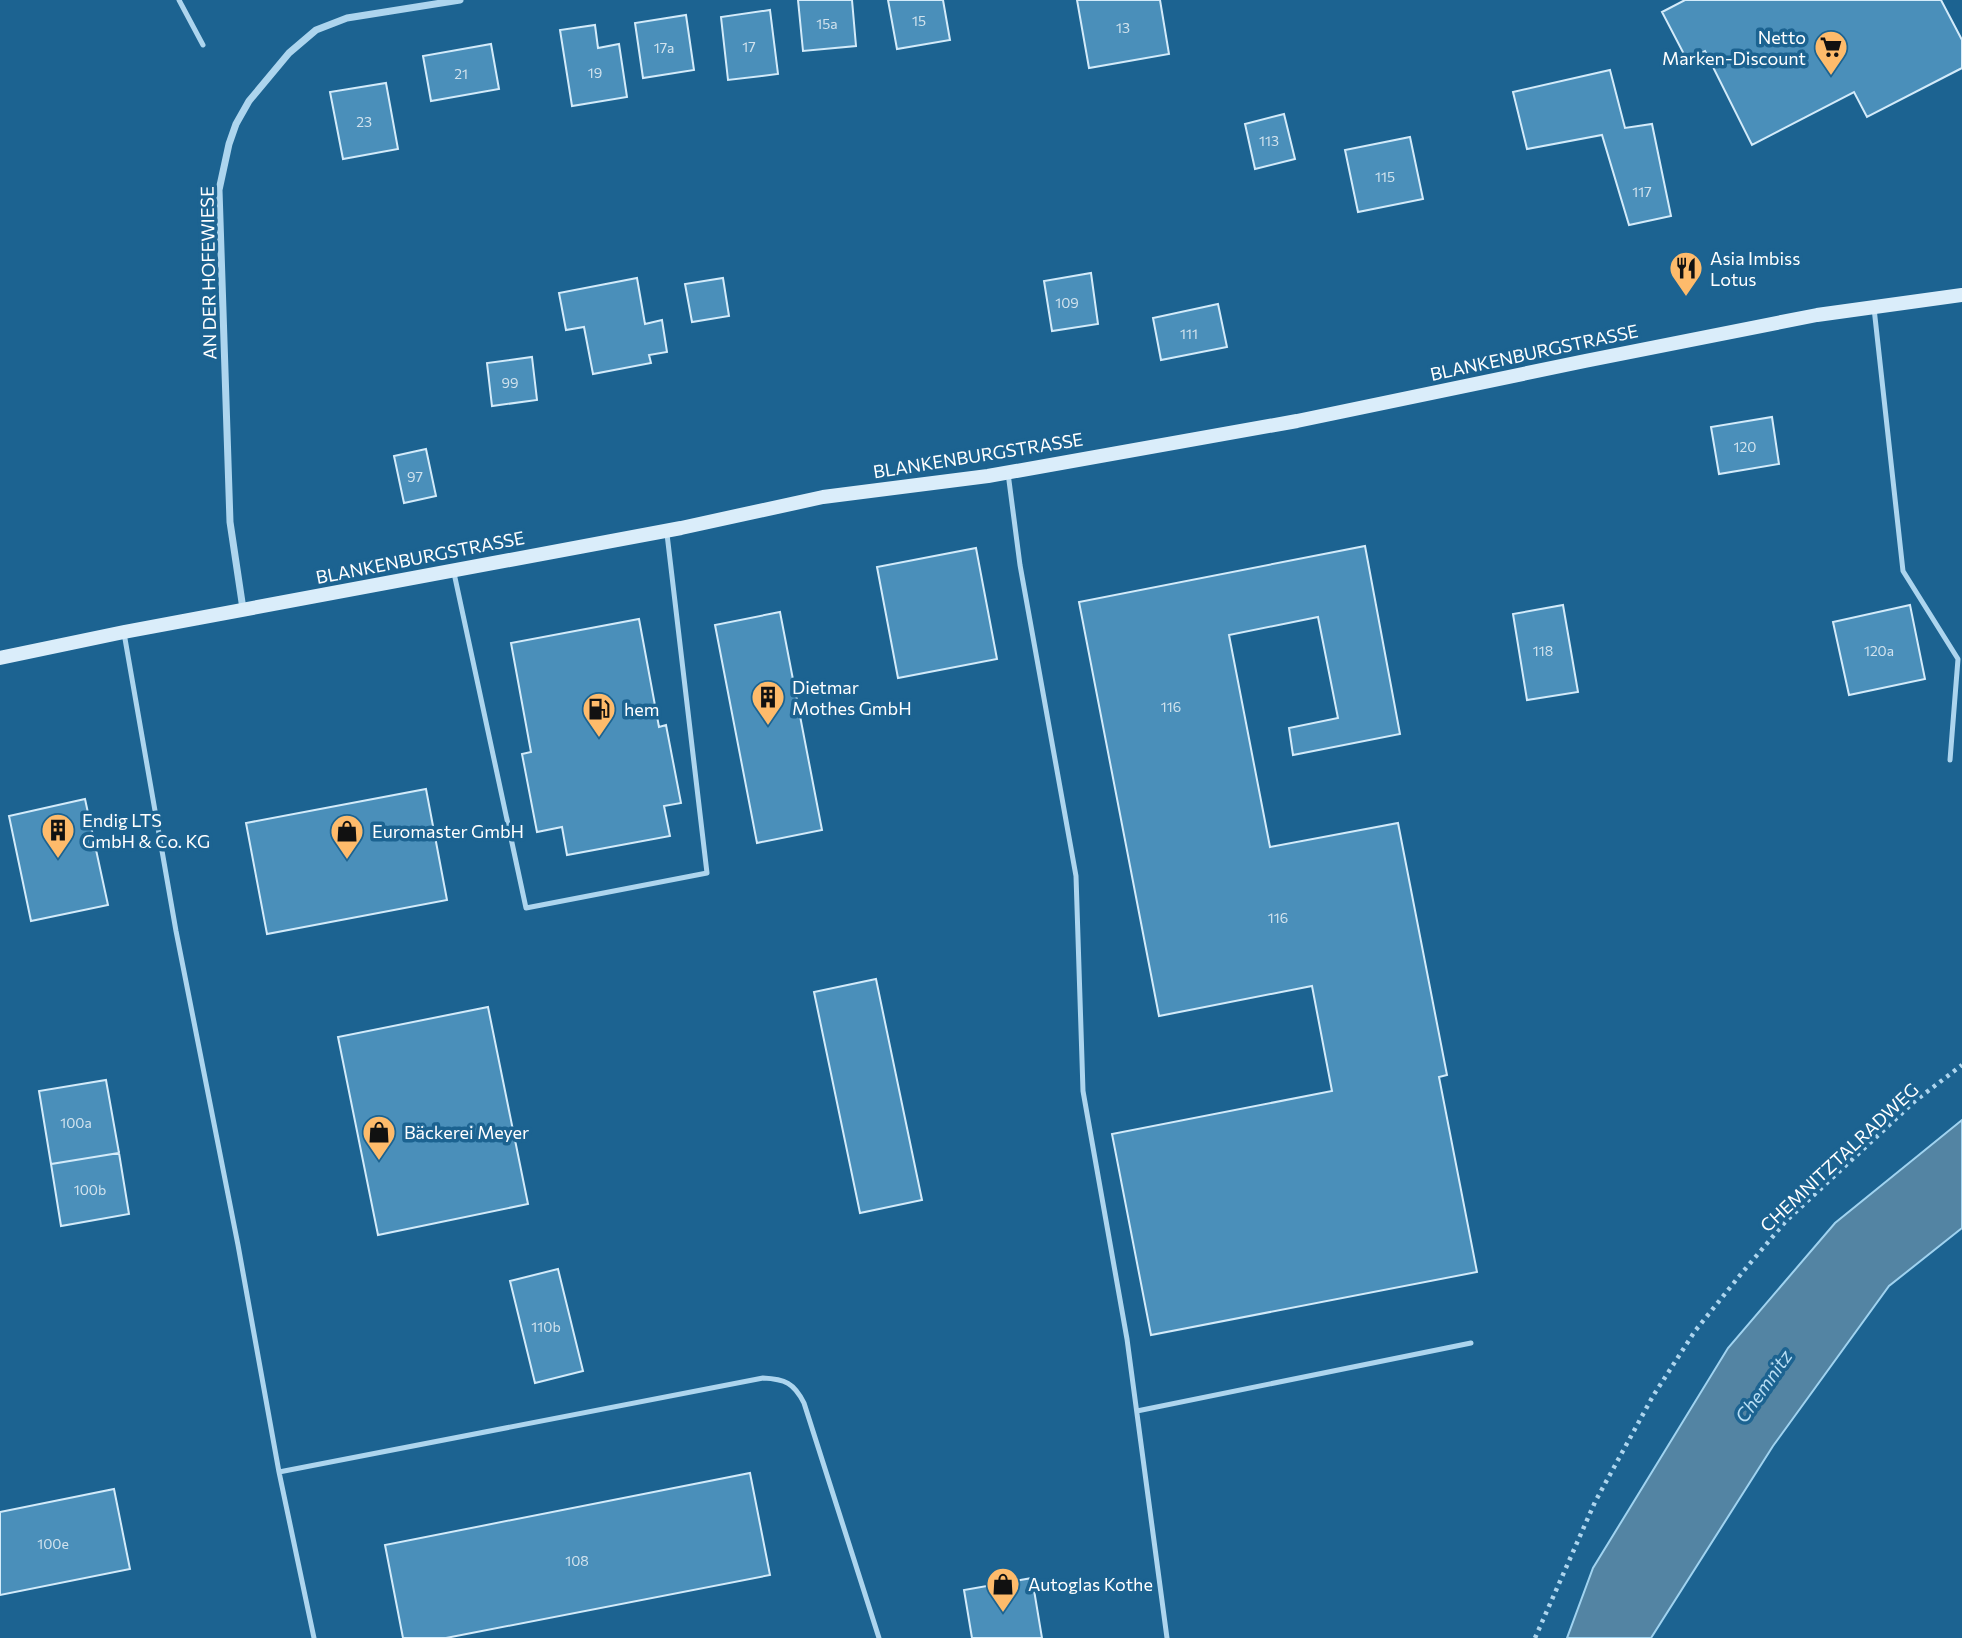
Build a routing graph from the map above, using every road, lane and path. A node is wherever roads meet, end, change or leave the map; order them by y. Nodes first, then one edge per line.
1 (179, 0) edge
2 (460, 0) edge
3 (203, 45) dead end
4 (1962, 295) edge
5 (1874, 309) junction
6 (1008, 472) junction
7 (666, 530) junction
8 (453, 570) junction
9 (243, 609) junction
10 (124, 632) junction
11 (0, 658) edge
12 (1950, 760) dead end
13 (1962, 1066) edge
14 (1471, 1343) dead end
15 (1137, 1411) junction
16 (279, 1472) junction
17 (314, 1638) edge
18 (879, 1638) edge
19 (1167, 1638) edge
20 (1535, 1638) edge

1 - 3 lane
2 - 9 street, AN DER HOFEWIESE
4 - 5 main road, BLANKENBURGSTRASSE
5 - 6 main road, BLANKENBURGSTRASSE
5 - 12 lane
6 - 7 main road, BLANKENBURGSTRASSE
6 - 15 lane
7 - 8 main road, BLANKENBURGSTRASSE
7 - 8 lane
8 - 9 main road, BLANKENBURGSTRASSE
9 - 10 main road, BLANKENBURGSTRASSE
10 - 11 main road, BLANKENBURGSTRASSE
10 - 16 lane
13 - 20 path, CHEMNITZTALRADWEG
14 - 15 lane
15 - 19 lane
16 - 17 lane
16 - 18 lane

